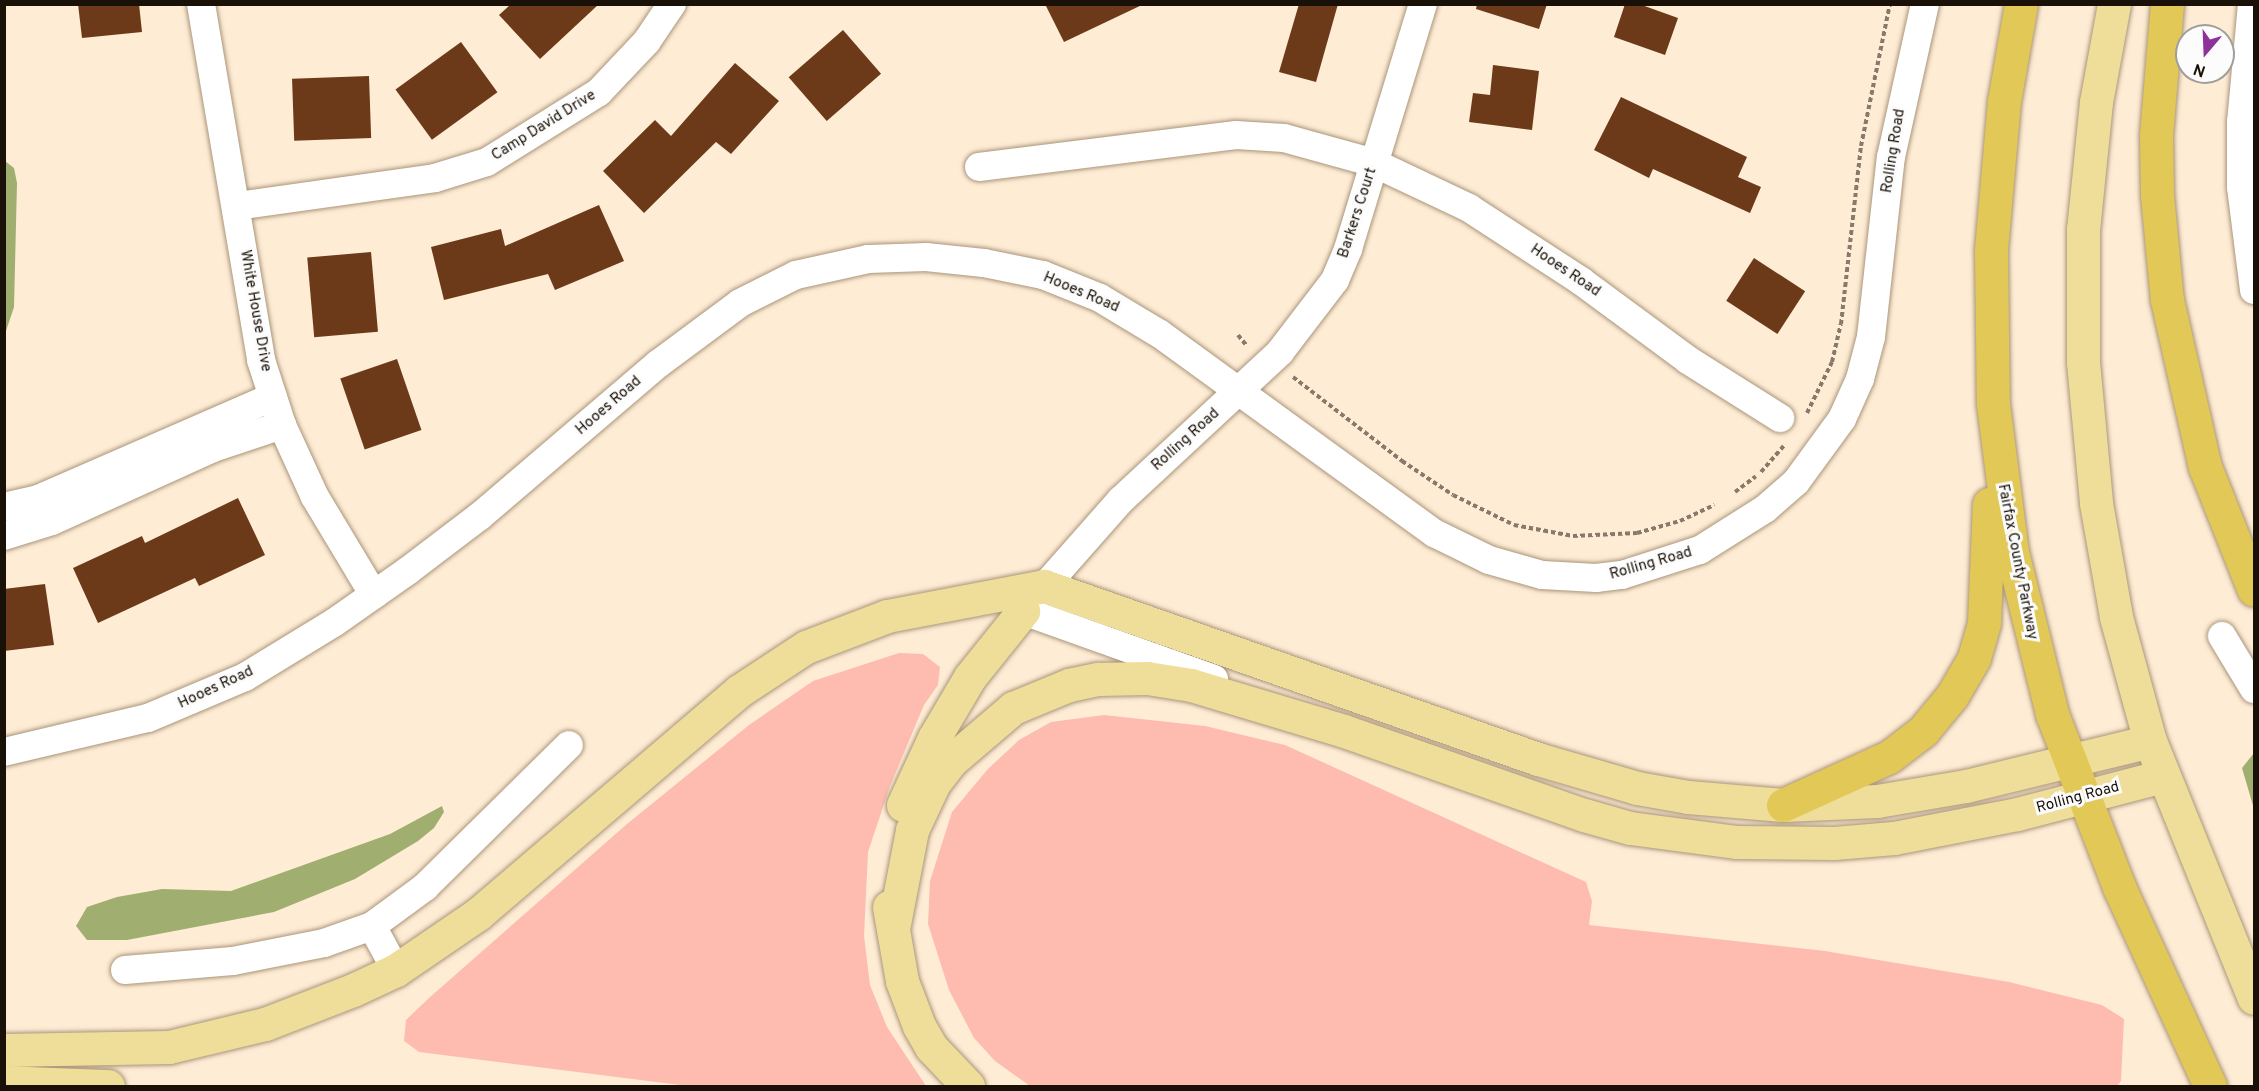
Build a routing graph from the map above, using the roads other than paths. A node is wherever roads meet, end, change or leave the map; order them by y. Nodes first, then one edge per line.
1 (201, 4) edge
2 (672, 4) edge
3 (1423, 4) edge
4 (1924, 4) edge
5 (2021, 4) edge
6 (2114, 4) edge
7 (2167, 4) edge
8 (2252, 4) edge
9 (2250, 61) edge
10 (1374, 163) junction
11 (979, 167) dead end
12 (237, 206) junction
13 (2254, 290) edge
14 (1238, 392) junction
15 (273, 397) junction
16 (1993, 404) junction
17 (1780, 418) dead end
18 (282, 425) junction
19 (4, 507) edge
20 (4, 536) edge
21 (1044, 585) junction
22 (2254, 590) edge
23 (374, 595) junction
24 (1023, 611) junction
25 (2222, 636) dead end
26 (2254, 689) edge
27 (1344, 731) junction
28 (2150, 741) junction
29 (569, 745) dead end
30 (4, 752) edge
31 (2070, 763) junction
32 (2163, 776) junction
33 (2084, 796) junction
34 (1783, 805) junction
35 (372, 926) junction
36 (893, 929) junction
37 (396, 969) junction
38 (125, 970) dead end
39 (2254, 998) edge
40 (4, 1050) edge
41 (4, 1082) edge
42 (108, 1086) edge
43 (968, 1086) edge
44 (2210, 1086) edge

1 - 12 street, White House Drive
2 - 12 street, Camp David Drive
3 - 10 street, Barkers Court
4 - 14 street, Rolling Road
5 - 16 highway, Fairfax County Parkway
6 - 28 main road
7 - 22 highway
8 - 9 street
9 - 13 street
10 - 11 street, Hooes Road
10 - 14 street, Barkers Court
10 - 17 street, Hooes Road
12 - 15 street, White House Drive
14 - 21 street, Rolling Road
14 - 23 street, Hooes Road
15 - 18 street, White House Drive
15 - 19 street
16 - 31 highway, Fairfax County Parkway
16 - 34 highway
18 - 20 street
18 - 23 street, White House Drive
21 - 24 street, Rolling Road
21 - 34 main road
21 - 37 main road
23 - 30 street, Hooes Road
24 - 27 street, Rolling Road
24 - 36 main road
25 - 26 street
27 - 33 main road, Rolling Road
27 - 36 main road
28 - 31 main road
28 - 32 main road
29 - 35 street
31 - 33 highway, Fairfax County Parkway
31 - 34 main road
32 - 33 main road, Rolling Road
32 - 39 main road
33 - 44 highway, Fairfax County Parkway
35 - 37 street
35 - 38 street
36 - 43 main road
37 - 40 main road
41 - 42 main road

